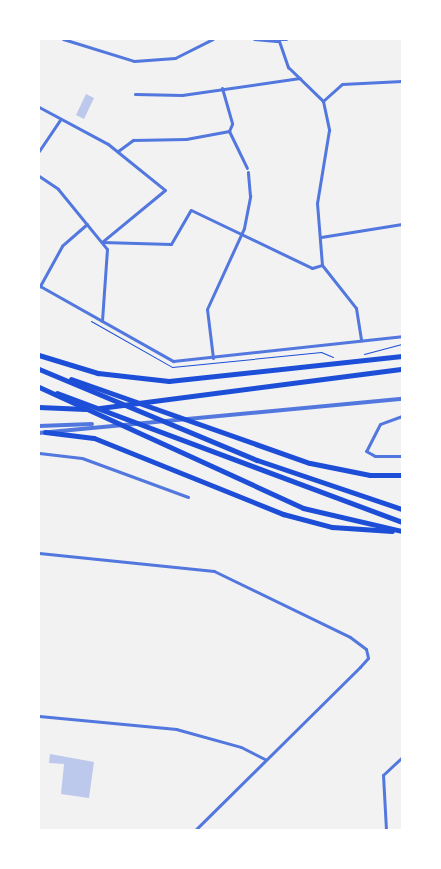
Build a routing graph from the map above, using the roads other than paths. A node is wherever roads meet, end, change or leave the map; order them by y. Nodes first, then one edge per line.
1 (63, 39) edge
2 (213, 39) edge
3 (254, 39) edge
4 (286, 39) edge
5 (279, 40) edge
6 (300, 78) junction
7 (402, 81) edge
8 (222, 88) junction
9 (135, 94) dead end
10 (323, 101) junction
11 (39, 107) edge
12 (60, 120) junction
13 (229, 131) junction
14 (39, 151) edge
15 (118, 151) junction
16 (39, 176) edge
17 (87, 224) junction
18 (402, 224) edge
19 (239, 234) junction
20 (322, 237) junction
21 (102, 242) junction
22 (322, 265) junction
23 (102, 321) junction
24 (402, 336) edge
25 (361, 341) junction
26 (39, 355) edge
27 (402, 356) edge
28 (213, 358) junction
29 (39, 369) edge
30 (402, 369) edge
31 (39, 387) edge
32 (45, 390) junction
33 (402, 399) edge
34 (39, 407) edge
35 (402, 416) edge
36 (97, 424) junction
37 (39, 426) edge
38 (45, 432) junction
39 (39, 433) edge
40 (39, 453) edge
41 (402, 456) edge
42 (402, 475) edge
43 (188, 497) dead end
44 (402, 509) edge
45 (402, 522) edge
46 (400, 531) edge
47 (39, 553) edge
48 (39, 716) edge
49 (402, 757) edge
50 (266, 759) junction
51 (195, 830) edge
52 (386, 830) edge

1 - 2 street
3 - 5 street
4 - 5 street
5 - 6 street
6 - 8 street
6 - 10 street
7 - 10 street
8 - 9 street
8 - 13 street
10 - 20 street
11 - 12 street
12 - 14 street
12 - 15 street
13 - 15 street
13 - 19 street
15 - 21 street
16 - 17 street
17 - 21 street
17 - 23 street
18 - 20 street
19 - 21 street
19 - 22 street
19 - 28 street
20 - 22 street
21 - 23 street
22 - 25 street
23 - 28 street
24 - 25 street
25 - 28 street
26 - 27 main road
29 - 42 highway
29 - 44 highway
30 - 34 main road
31 - 32 highway
32 - 45 highway
32 - 46 highway
33 - 36 street
35 - 41 street
36 - 37 street
36 - 38 street
38 - 39 street
38 - 46 highway
40 - 43 street
47 - 50 street
48 - 50 street
49 - 52 street
50 - 51 street

